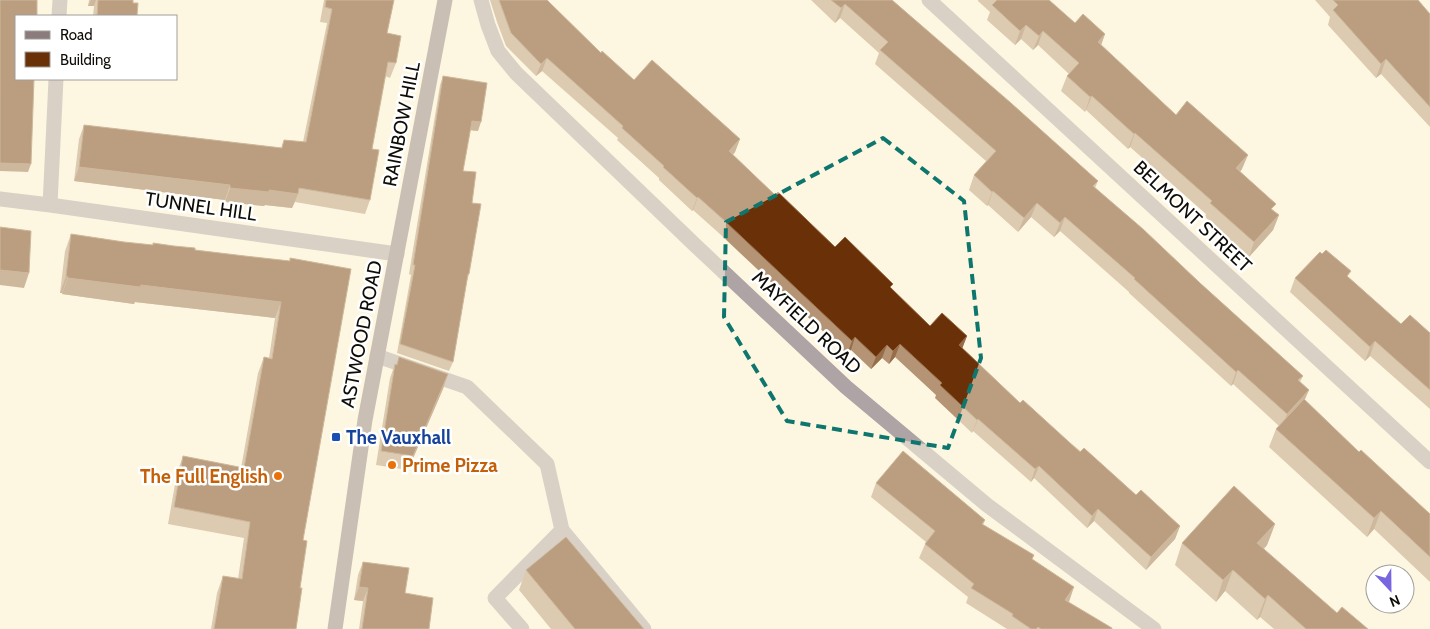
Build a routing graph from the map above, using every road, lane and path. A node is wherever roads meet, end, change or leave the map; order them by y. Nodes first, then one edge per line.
1 (60, 0) edge
2 (445, 0) edge
3 (482, 0) edge
4 (929, 0) edge
5 (59, 15) edge
6 (56, 80) edge
7 (0, 199) edge
8 (50, 205) junction
9 (397, 254) junction
10 (377, 356) junction
11 (1430, 462) edge
12 (562, 530) junction
13 (335, 629) edge
14 (522, 629) edge
15 (644, 629) edge
16 (1154, 629) edge

1 - 5 street
2 - 9 main road, RAINBOW HILL
3 - 16 street, MAYFIELD ROAD
4 - 11 street, BELMONT STREET
6 - 8 street
7 - 8 street, TUNNEL HILL
8 - 9 street, TUNNEL HILL
9 - 10 main road, ASTWOOD ROAD
10 - 12 street
10 - 13 main road, ASTWOOD ROAD
12 - 14 street
12 - 15 street

